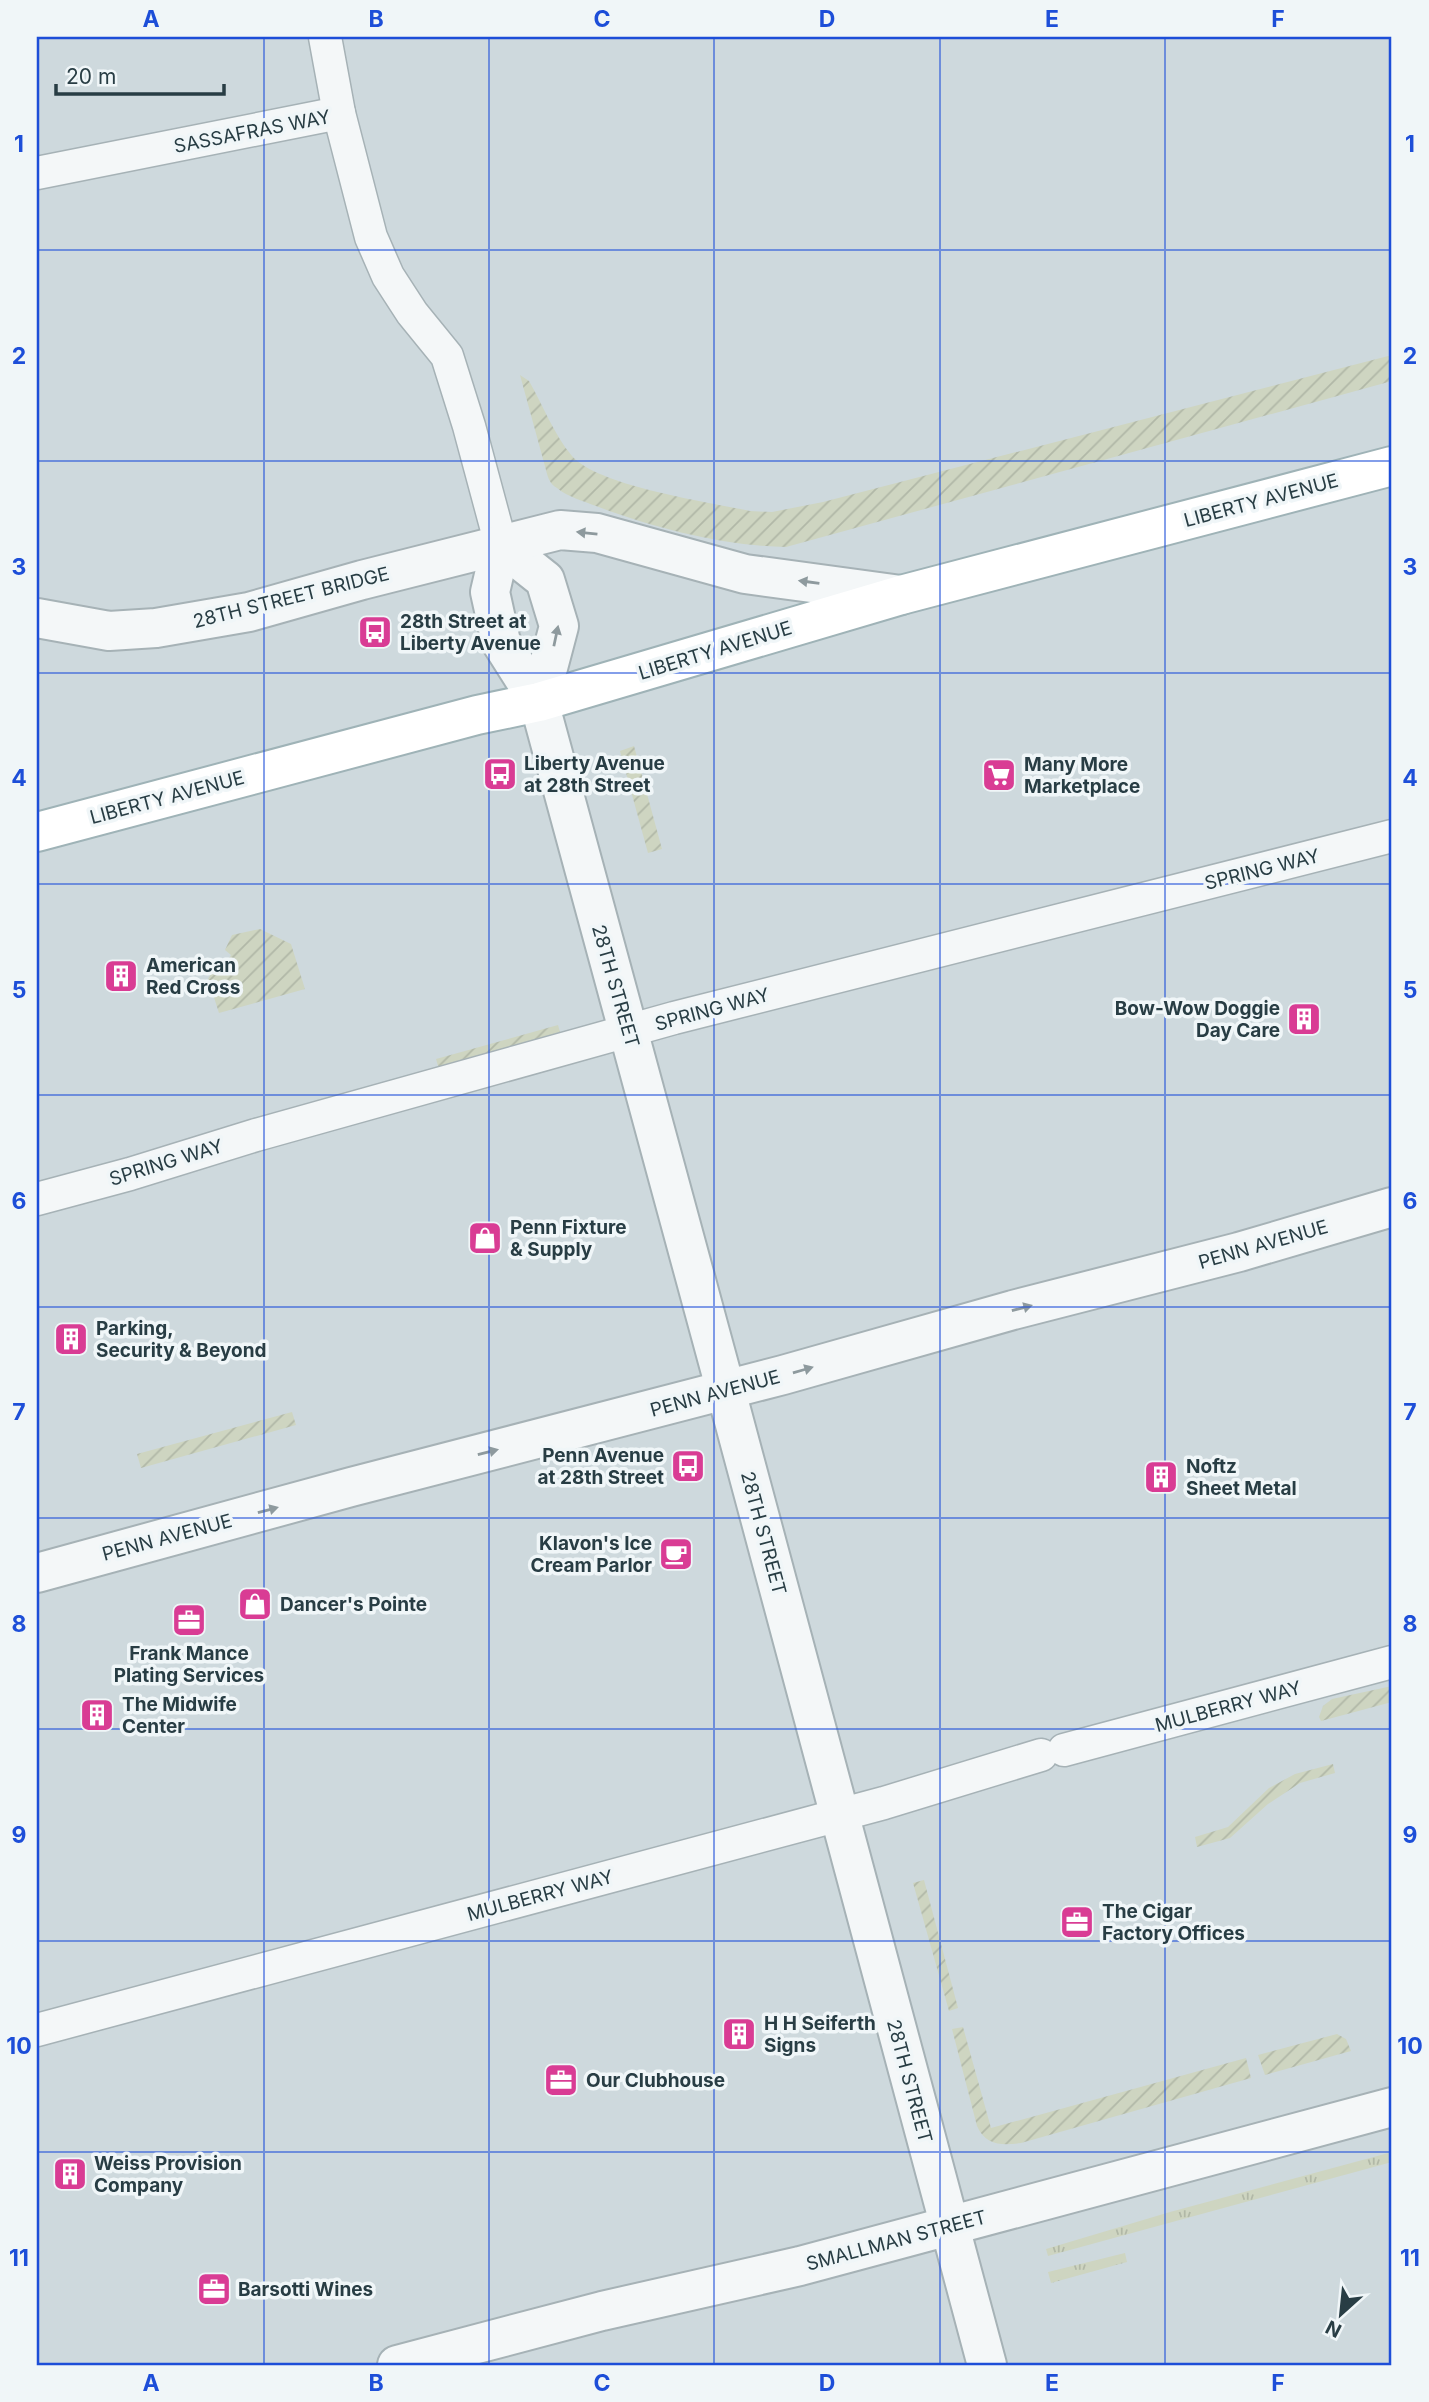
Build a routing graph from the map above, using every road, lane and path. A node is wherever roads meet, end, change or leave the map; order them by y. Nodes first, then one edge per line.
1 (325, 37) edge
2 (339, 113) junction
3 (37, 173) edge
4 (1392, 466) edge
5 (501, 545) junction
6 (901, 595) junction
7 (37, 618) edge
8 (539, 702) junction
9 (37, 832) edge
10 (1392, 836) edge
11 (629, 1032) junction
12 (37, 1199) edge
13 (1392, 1207) edge
14 (726, 1391) junction
15 (37, 1573) edge
16 (1392, 1662) edge
17 (839, 1815) junction
18 (37, 2030) edge
19 (1392, 2107) edge
20 (949, 2226) junction
21 (397, 2365) edge
22 (987, 2365) edge

1 - 2 lane
2 - 3 lane, SASSAFRAS WAY
2 - 5 lane, SASSAFRAS WAY
4 - 6 main road, LIBERTY AVENUE
6 -> 5 street, 28TH STREET BRIDGE
5 - 7 street, 28TH STREET BRIDGE
5 - 8 street, 28TH STREET
8 -> 5 street, 28TH STREET
6 - 8 main road, LIBERTY AVENUE
8 - 9 main road, LIBERTY AVENUE
8 - 11 street, 28TH STREET
10 - 11 lane, SPRING WAY
11 - 12 lane, SPRING WAY
11 - 14 street, 28TH STREET
14 -> 13 street, PENN AVENUE
15 -> 14 street, PENN AVENUE
14 - 17 street, 28TH STREET
16 - 17 lane, MULBERRY WAY
17 - 18 lane, MULBERRY WAY
17 - 20 street, 28TH STREET
19 - 20 street, SMALLMAN STREET
20 - 21 street, SMALLMAN STREET
20 - 22 street, 28TH STREET

